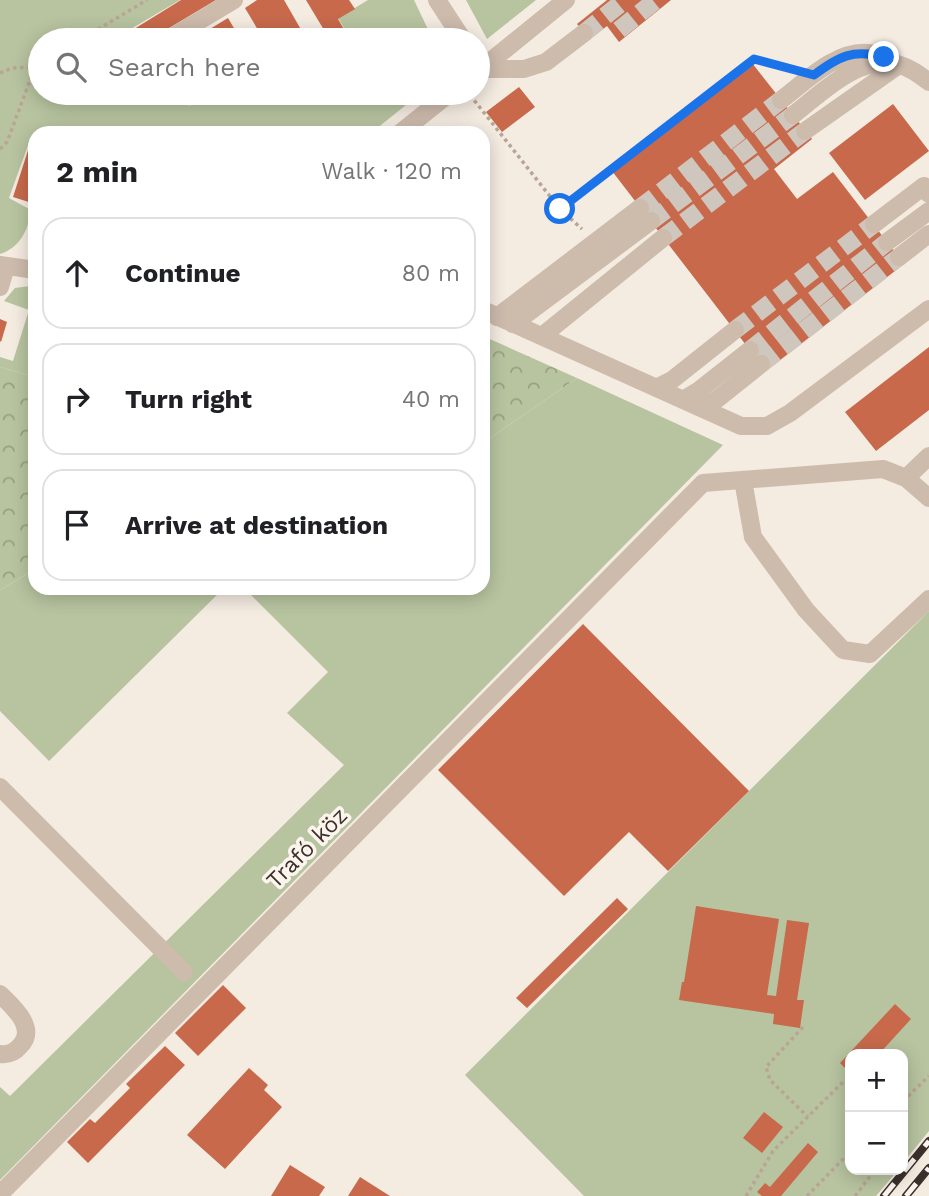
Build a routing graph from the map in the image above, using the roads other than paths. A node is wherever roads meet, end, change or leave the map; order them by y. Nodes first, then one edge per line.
1 (234, 0) edge
2 (566, 0) edge
3 (438, 2) edge
4 (187, 28) edge
5 (455, 28) edge
6 (584, 33) tunnel mouth
7 (490, 59) edge
8 (899, 65) junction
9 (490, 68) edge
10 (929, 82) edge
11 (781, 100) tunnel mouth
12 (435, 105) edge
13 (793, 115) tunnel mouth
14 (409, 126) edge
15 (805, 131) tunnel mouth
16 (929, 194) edge
17 (929, 211) edge
18 (874, 224) tunnel mouth
19 (929, 234) edge
20 (663, 238) tunnel mouth
21 (887, 242) tunnel mouth
22 (899, 257) tunnel mouth
23 (3, 266) edge
24 (28, 269) edge
25 (0, 287) edge
26 (929, 309) edge
27 (497, 317) edge
28 (735, 330) tunnel mouth
29 (542, 337) junction
30 (750, 350) tunnel mouth
31 (761, 364) tunnel mouth
32 (656, 388) junction
33 (683, 400) junction
34 (703, 409) junction
35 (929, 456) edge
36 (906, 478) junction
37 (743, 480) junction
38 (929, 498) edge
39 (929, 599) edge
40 (0, 787) edge
41 (184, 972) dead end
42 (0, 994) edge
43 (0, 1055) edge
44 (0, 1194) edge

1 - 4 street
2 - 7 street
3 - 5 street
6 - 9 street
8 - 10 street
8 - 11 street
8 - 13 street
8 - 15 street
12 - 14 street
16 - 18 street
17 - 21 street
19 - 22 street
20 - 29 street
23 - 24 street
23 - 25 street
26 - 34 street
27 - 27 street
27 - 29 street
28 - 32 street
29 - 32 street
30 - 33 street
31 - 34 street
32 - 33 street
33 - 34 street
35 - 36 street
36 - 37 street, Trafó köz
36 - 38 street
37 - 39 street
37 - 44 street, Trafó köz
40 - 41 street
42 - 43 street

